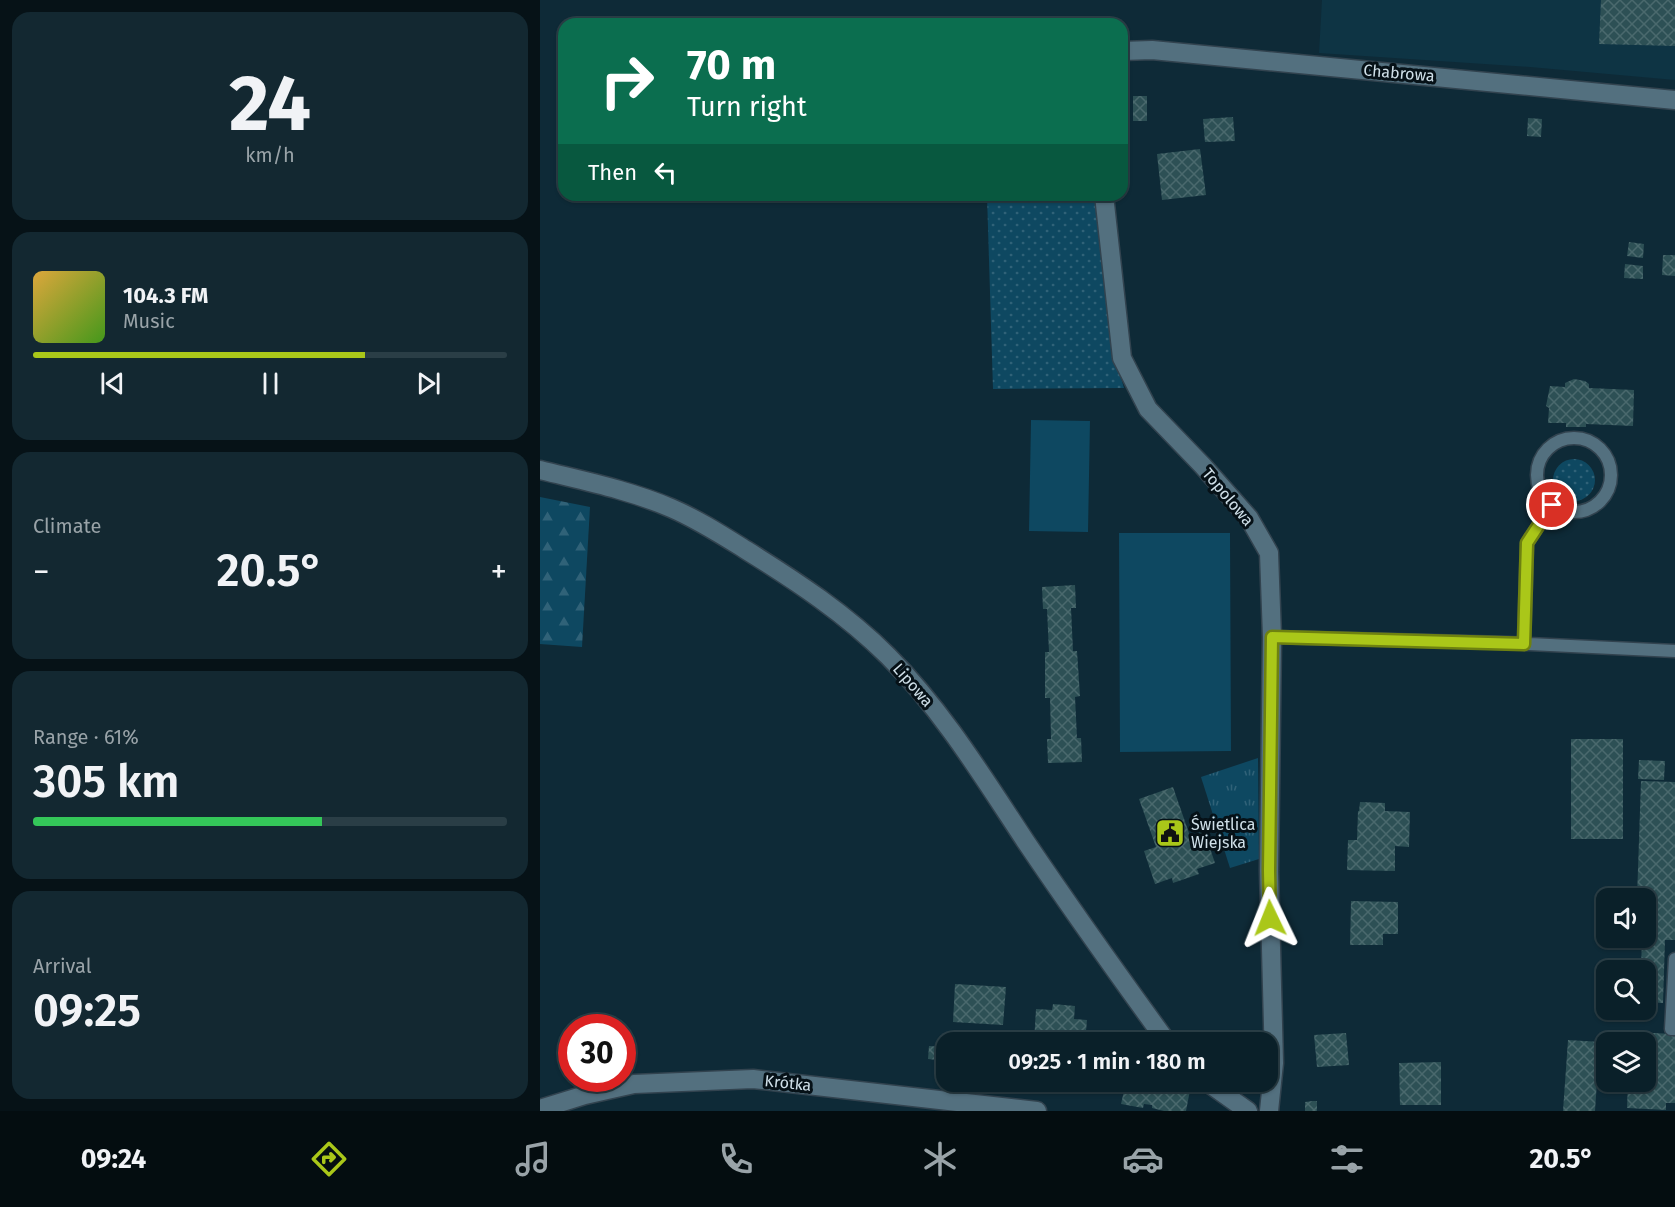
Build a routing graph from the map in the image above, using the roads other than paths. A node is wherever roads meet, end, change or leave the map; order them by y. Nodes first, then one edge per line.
1 (1128, 51) edge
2 (1675, 100) edge
3 (1105, 201) edge
4 (540, 470) edge
5 (1552, 505) junction
6 (1272, 637) junction
7 (1524, 644) junction
8 (1675, 651) edge
9 (1675, 959) edge
10 (1675, 1029) edge
11 (1160, 1032) edge
12 (1220, 1092) edge
13 (540, 1109) edge
14 (1241, 1109) edge
15 (1037, 1111) edge
16 (1269, 1111) edge

1 - 2 street, Chabrowa
3 - 6 street, Topolowa
4 - 11 street, Lipowa
5 - 5 lane
5 - 7 lane
6 - 7 lane
6 - 16 street, Topolowa
7 - 8 lane
9 - 10 lane
12 - 14 street
13 - 15 street, Krótka

